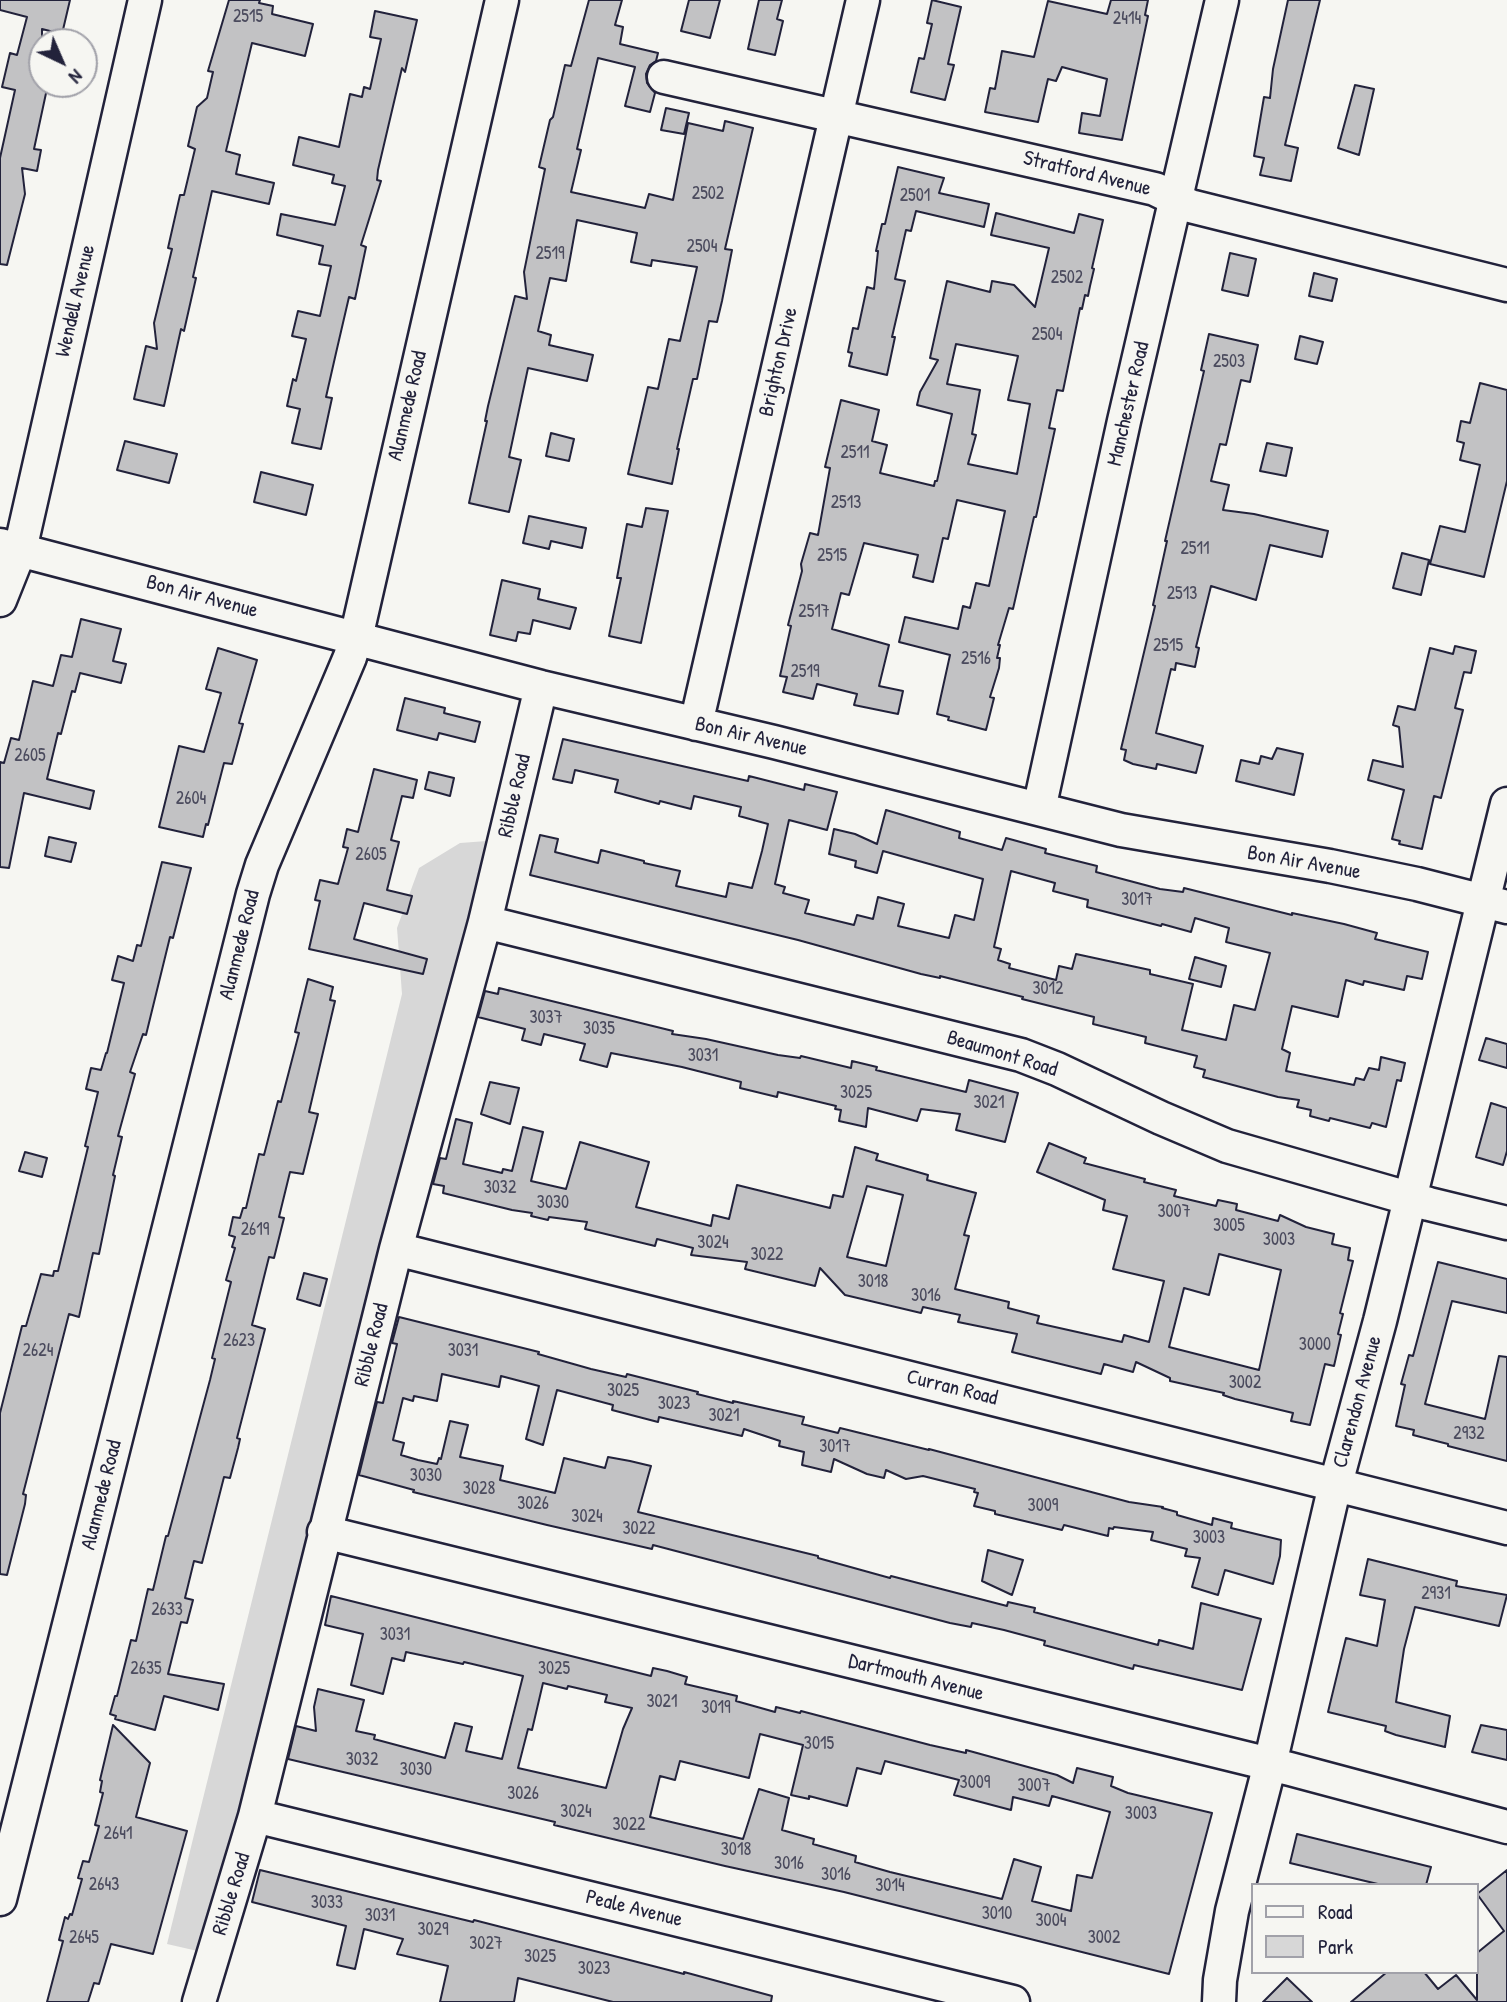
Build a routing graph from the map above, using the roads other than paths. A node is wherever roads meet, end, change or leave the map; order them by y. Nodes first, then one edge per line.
1 (145, 0) edge
2 (502, 0) edge
3 (863, 0) edge
4 (1222, 0) edge
5 (664, 77) dead end
6 (837, 115) junction
7 (1177, 200) junction
8 (1507, 285) edge
9 (10, 547) edge
10 (0, 600) edge
11 (356, 638) junction
12 (541, 687) junction
13 (696, 724) junction
14 (1507, 804) edge
15 (1038, 809) junction
16 (1495, 905) edge
17 (485, 922) junction
18 (1410, 1198) junction
19 (1507, 1223) edge
20 (396, 1249) junction
21 (1336, 1486) junction
22 (1507, 1528) edge
23 (324, 1532) junction
24 (1270, 1765) junction
25 (255, 1816) junction
26 (1507, 1827) edge
27 (0, 1899) edge
28 (199, 2002) edge
29 (1013, 2002) edge
30 (1219, 2002) edge

1 - 9 street, Wendell Avenue
2 - 11 street, Alanmede Road
3 - 6 street, Brighton Drive
4 - 7 street, Manchester Road
5 - 6 street, Stratford Avenue
6 - 7 street, Stratford Avenue
6 - 13 street, Brighton Drive
7 - 8 street, Stratford Avenue
7 - 15 street, Manchester Road
9 - 10 street, Wendell Avenue
9 - 11 street, Bon Air Avenue
11 - 12 street, Bon Air Avenue
11 - 27 street, Alanmede Road
12 - 13 street, Bon Air Avenue
12 - 17 street, Ribble Road
13 - 15 street, Bon Air Avenue
14 - 16 street, Clarendon Avenue
15 - 16 street, Bon Air Avenue
16 - 18 street, Clarendon Avenue
17 - 18 street, Beaumont Road
17 - 20 street, Ribble Road
18 - 19 street, Beaumont Road
18 - 21 street, Clarendon Avenue
20 - 21 street, Curran Road
20 - 23 street, Ribble Road
21 - 22 street, Curran Road
21 - 24 street, Clarendon Avenue
23 - 24 street, Dartmouth Avenue
23 - 25 street, Ribble Road
24 - 26 street, Dartmouth Avenue
24 - 30 street, Clarendon Avenue
25 - 28 street, Ribble Road
25 - 29 street, Peale Avenue

